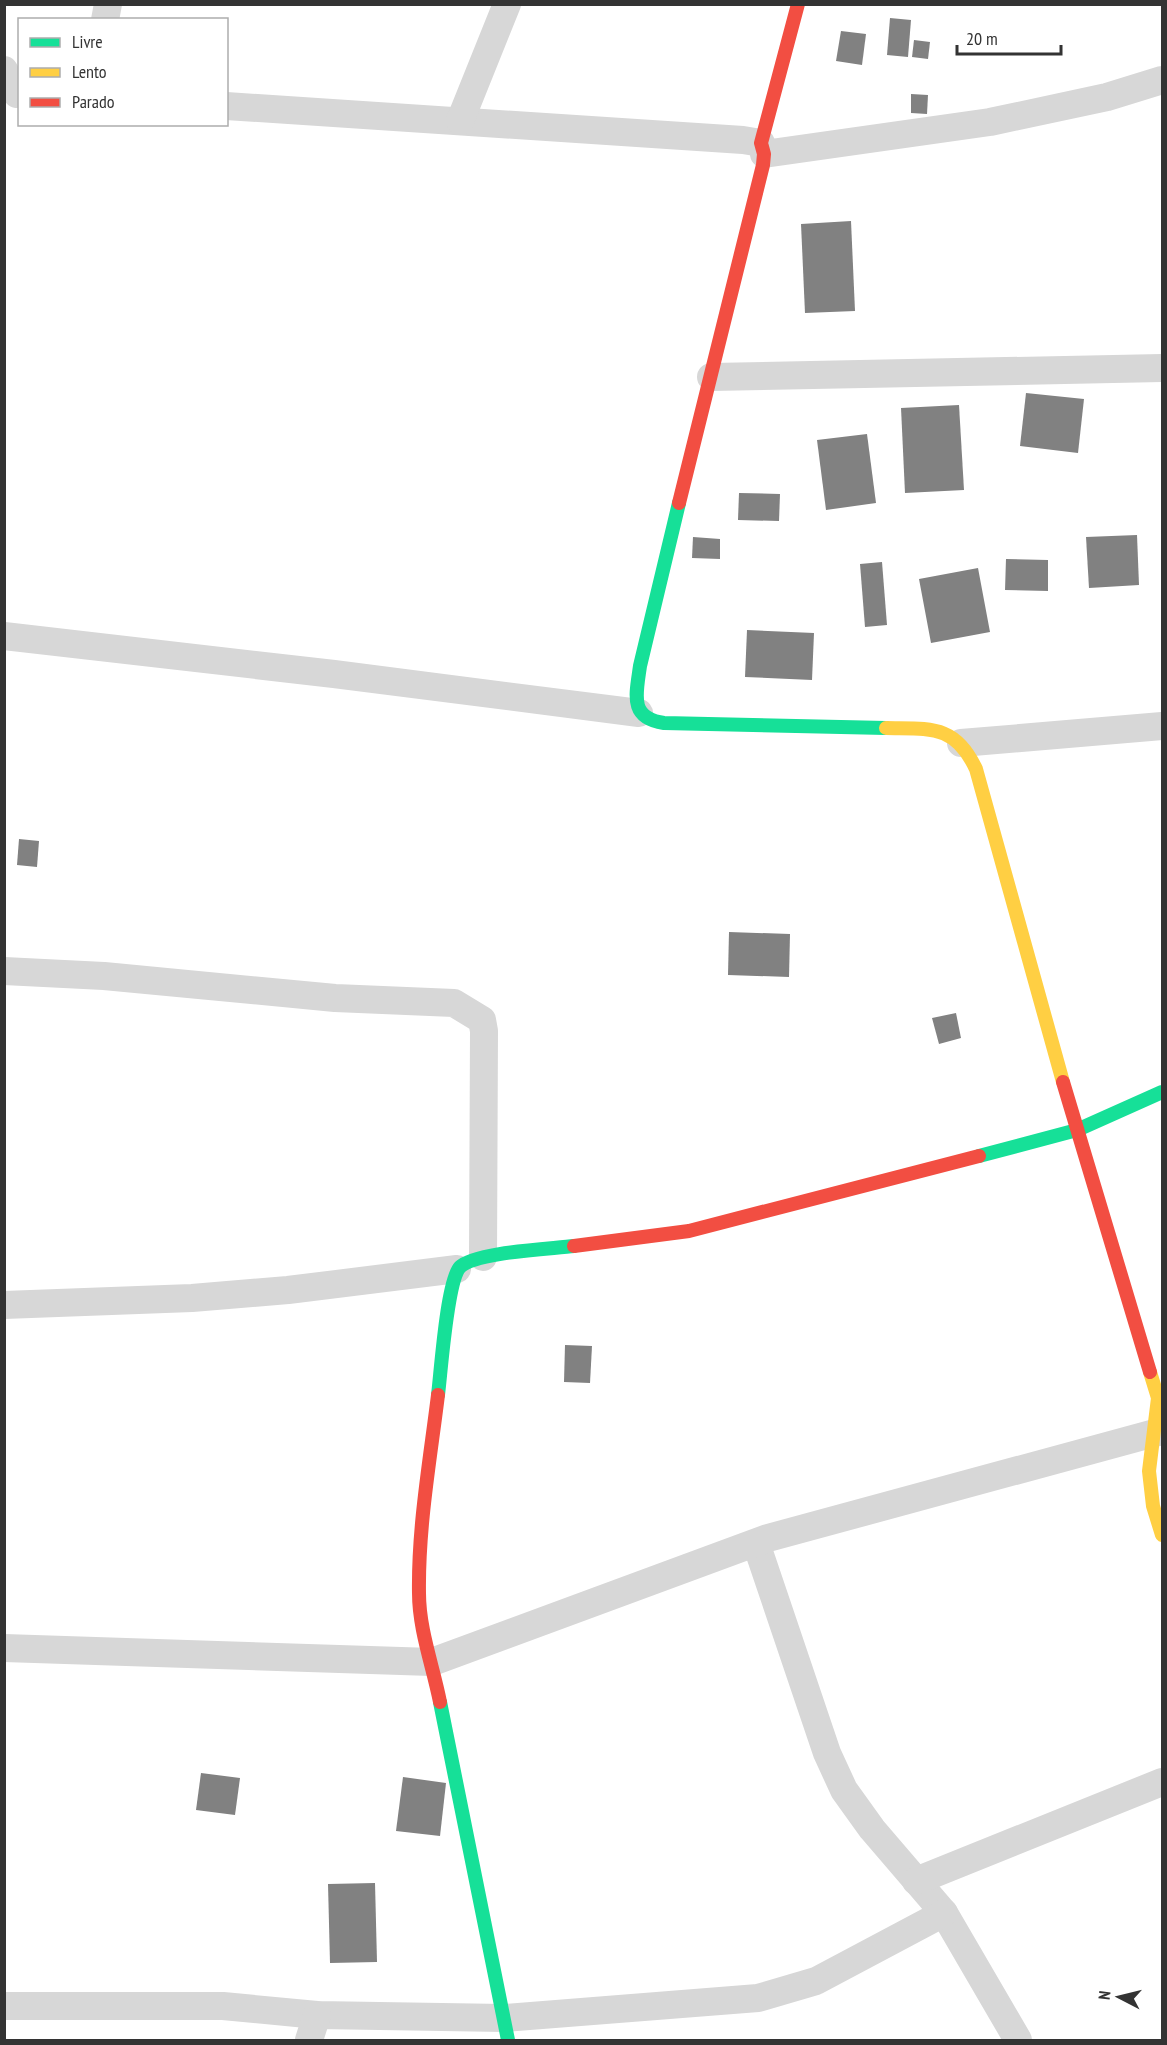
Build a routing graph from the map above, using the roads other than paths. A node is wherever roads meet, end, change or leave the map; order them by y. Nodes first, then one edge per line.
1 (507, 4) edge
2 (798, 4) edge
3 (1162, 80) edge
4 (228, 106) edge
5 (460, 121) junction
6 (763, 148) junction
7 (1162, 368) edge
8 (711, 377) junction
9 (4, 636) edge
10 (639, 713) junction
11 (1162, 726) edge
12 (961, 743) junction
13 (4, 971) edge
14 (1162, 1092) edge
15 (1077, 1130) junction
16 (483, 1257) junction
17 (457, 1269) junction
18 (4, 1305) edge
19 (1159, 1432) edge
20 (1162, 1535) edge
21 (756, 1543) junction
22 (4, 1648) edge
23 (432, 1662) junction
24 (1162, 1782) edge
25 (916, 1881) junction
26 (944, 1913) junction
27 (4, 2006) edge
28 (313, 2028) edge
29 (506, 2029) edge
30 (1018, 2040) edge

1 - 5 street
2 - 6 street
3 - 6 street
4 - 5 street
5 - 6 street
6 - 8 street
7 - 8 street
8 - 10 street
9 - 10 street
10 - 12 street
11 - 12 street
12 - 15 street
13 - 16 street
14 - 15 street
15 - 16 street
15 - 19 street
16 - 17 street
17 - 18 street
17 - 23 street
19 - 20 street
19 - 21 street
21 - 23 street
21 - 25 street
22 - 23 street
23 - 29 street
24 - 25 street
25 - 26 street
26 - 29 street
26 - 30 street
27 - 28 street
28 - 29 street

